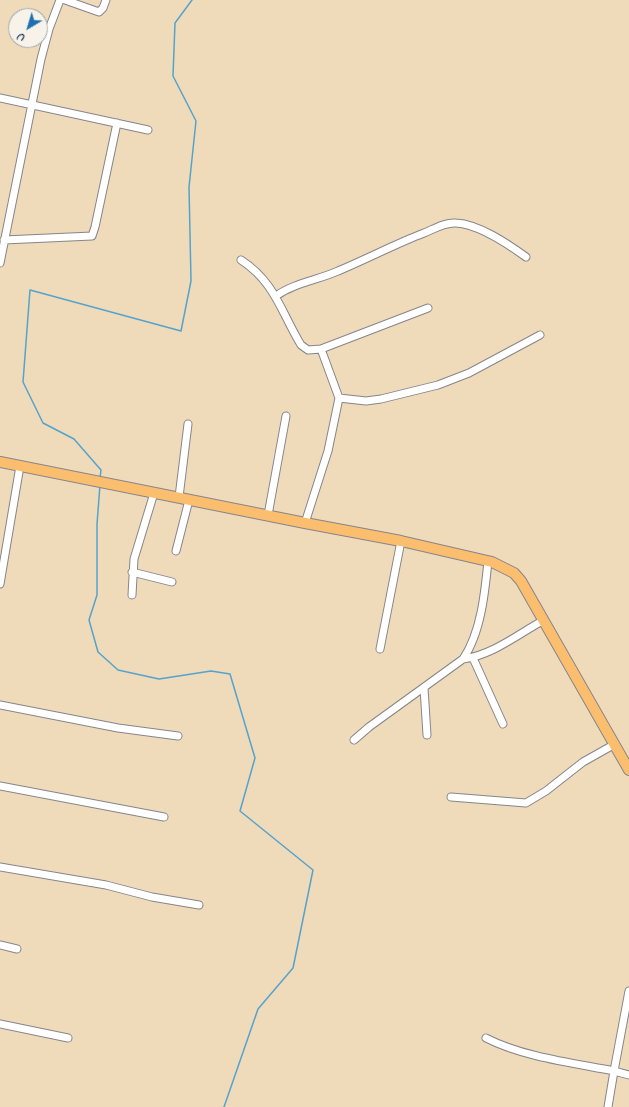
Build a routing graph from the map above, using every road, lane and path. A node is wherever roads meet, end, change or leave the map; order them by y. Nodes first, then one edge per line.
1 (60, 0) edge
2 (65, 0) edge
3 (106, 0) edge
4 (0, 98) edge
5 (32, 106) junction
6 (117, 123) junction
7 (148, 130) dead end
8 (4, 240) junction
9 (526, 257) dead end
10 (242, 260) dead end
11 (0, 263) edge
12 (276, 296) junction
13 (428, 308) dead end
14 (540, 335) dead end
15 (321, 349) junction
16 (339, 398) junction
17 (286, 416) dead end
18 (188, 424) dead end
19 (0, 462) edge
20 (20, 466) junction
21 (154, 493) junction
22 (179, 497) junction
23 (190, 500) junction
24 (268, 515) junction
25 (305, 523) junction
26 (401, 541) junction
27 (176, 551) dead end
28 (488, 561) junction
29 (132, 572) junction
30 (172, 582) dead end
31 (0, 584) edge
32 (132, 595) dead end
33 (544, 620) junction
34 (380, 649) dead end
35 (473, 658) junction
36 (462, 659) junction
37 (424, 688) junction
38 (0, 705) edge
39 (503, 724) dead end
40 (427, 735) dead end
41 (178, 736) dead end
42 (354, 740) dead end
43 (615, 744) junction
44 (629, 770) edge
45 (0, 786) edge
46 (451, 797) dead end
47 (164, 817) dead end
48 (0, 867) edge
49 (199, 905) dead end
50 (0, 945) edge
51 (17, 949) dead end
52 (629, 994) edge
53 (0, 1024) edge
54 (68, 1038) dead end
55 (486, 1038) dead end
56 (614, 1071) junction
57 (629, 1075) edge
58 (608, 1107) edge

1 - 5 street
2 - 3 street
4 - 5 street
5 - 6 street
5 - 8 street
6 - 7 street
6 - 8 street
8 - 11 street
9 - 12 street
10 - 12 street
12 - 15 street
13 - 15 street
14 - 16 street
15 - 16 street
16 - 25 street
17 - 24 street
18 - 22 street
19 - 20 highway
20 - 21 highway
20 - 31 street
21 - 22 highway
21 - 29 street
22 - 23 highway
23 - 24 highway
23 - 27 street
24 - 25 highway
25 - 26 highway
26 - 28 highway
26 - 34 street
28 - 33 highway
28 - 36 street
29 - 30 street
29 - 32 street
33 - 35 street
33 - 43 highway
35 - 36 street
35 - 39 street
36 - 37 street
37 - 40 street
37 - 42 street
38 - 41 street
43 - 44 highway
43 - 46 street
45 - 47 street
48 - 49 street
50 - 51 street
52 - 56 street
53 - 54 street
55 - 56 street
56 - 57 street
56 - 58 street

